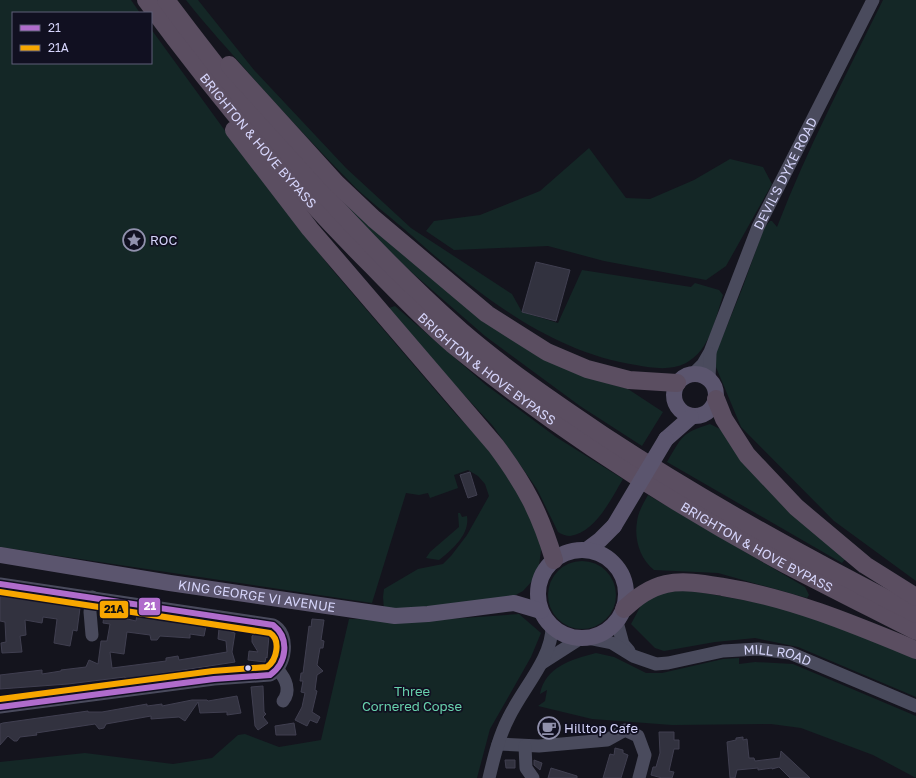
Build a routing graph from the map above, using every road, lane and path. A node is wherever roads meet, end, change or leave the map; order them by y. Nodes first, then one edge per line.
1 (146, 0) edge
2 (167, 0) edge
3 (873, 0) edge
4 (182, 50) junction
5 (710, 352) junction
6 (693, 374) junction
7 (709, 379) junction
8 (677, 383) junction
9 (716, 399) junction
10 (684, 412) junction
11 (614, 526) junction
12 (588, 549) junction
13 (0, 555) edge
14 (554, 560) junction
15 (612, 560) junction
16 (0, 584) edge
17 (539, 585) junction
18 (92, 597) junction
19 (916, 597) edge
20 (514, 603) junction
21 (541, 611) junction
22 (916, 614) edge
23 (621, 615) junction
24 (552, 627) junction
25 (916, 631) edge
26 (92, 635) dead end
27 (584, 638) junction
28 (916, 650) edge
29 (633, 656) junction
30 (542, 663) junction
31 (278, 670) junction
32 (283, 701) dead end
33 (916, 706) edge
34 (0, 707) edge
35 (498, 744) junction
36 (525, 746) junction
37 (489, 778) edge
38 (533, 778) edge
39 (639, 778) edge

1 - 4 highway, BRIGHTON & HOVE BYPASS
2 - 8 highway
2 - 22 highway, BRIGHTON & HOVE BYPASS
3 - 5 street, DEVIL'S DYKE ROAD
4 - 14 highway
4 - 25 highway, BRIGHTON & HOVE BYPASS
5 - 6 street, DEVIL'S DYKE ROAD
5 - 7 street, DEVIL'S DYKE ROAD
6 - 7 main road
6 - 8 main road
7 - 9 main road
8 - 10 main road
9 - 10 main road
9 - 19 highway
10 - 11 main road, bridge
11 - 12 main road
11 - 15 main road
12 - 14 main road
12 - 15 main road
13 - 20 main road, KING GEORGE VI AVENUE
14 - 17 main road
15 - 23 main road
16 - 18 street
17 - 20 main road, KING GEORGE VI AVENUE
17 - 21 main road
18 - 26 street
18 - 31 street
20 - 21 main road, KING GEORGE VI AVENUE
21 - 24 main road
23 - 27 main road
23 - 28 highway
23 - 29 street
24 - 27 main road
24 - 30 street
27 - 29 street, MILL ROAD
27 - 30 street
29 - 33 street, MILL ROAD
30 - 35 street
31 - 32 street
31 - 34 street
35 - 36 street
35 - 37 street
36 - 38 street
36 - 39 street

